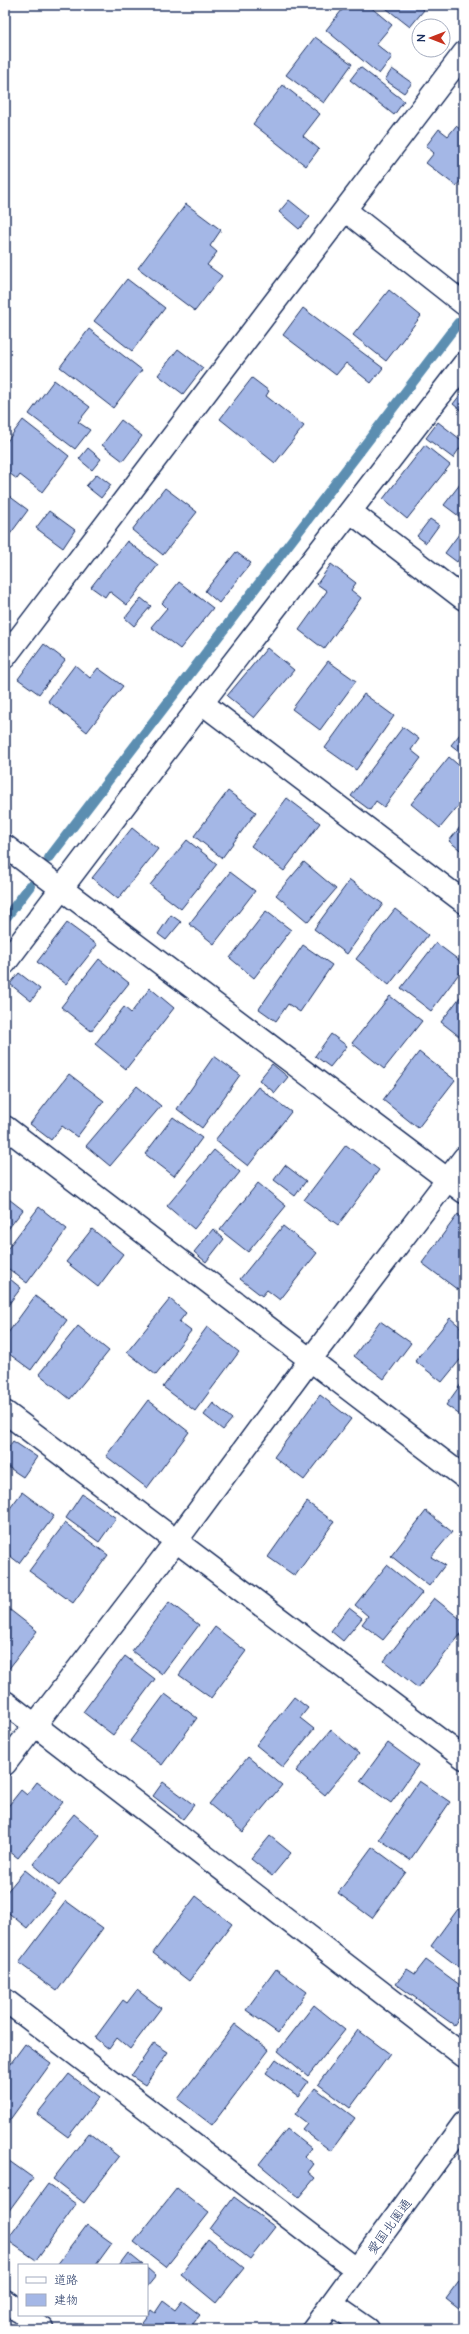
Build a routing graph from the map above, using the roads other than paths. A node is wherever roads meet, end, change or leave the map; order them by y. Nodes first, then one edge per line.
1 (464, 53) edge
2 (345, 210) junction
3 (464, 304) edge
4 (464, 364) edge
5 (351, 512) junction
6 (464, 599) edge
7 (5, 657) edge
8 (202, 703) junction
9 (5, 846) edge
10 (62, 888) junction
11 (464, 902) edge
12 (5, 963) edge
13 (5, 1127) edge
14 (464, 1158) edge
15 (456, 1186) edge
16 (310, 1360) junction
17 (5, 1412) edge
18 (464, 1477) edge
19 (177, 1540) junction
20 (5, 1702) edge
21 (35, 1725) junction
22 (464, 1758) edge
23 (5, 1764) edge
24 (5, 2000) edge
25 (464, 2056) edge
26 (464, 2123) edge
27 (357, 2270) junction
28 (5, 2301) edge
29 (332, 2304) junction
30 (18, 2310) edge
31 (25, 2316) edge
32 (43, 2329) edge
33 (313, 2329) edge
34 (368, 2329) edge

1 - 2 street
2 - 3 street
2 - 7 street
4 - 5 street
5 - 6 street
5 - 8 street
8 - 10 street
8 - 11 street
9 - 10 street
10 - 12 street
10 - 15 street
13 - 16 street
14 - 15 street
15 - 16 street
16 - 18 street
16 - 19 street
17 - 19 street
19 - 21 street
19 - 22 street
20 - 21 street
21 - 23 street
21 - 25 street
24 - 27 street
26 - 27 street, 愛国北園通
27 - 29 street, 愛国北園通
28 - 30 street
29 - 33 street, 愛国北園通
29 - 34 street
31 - 32 street

